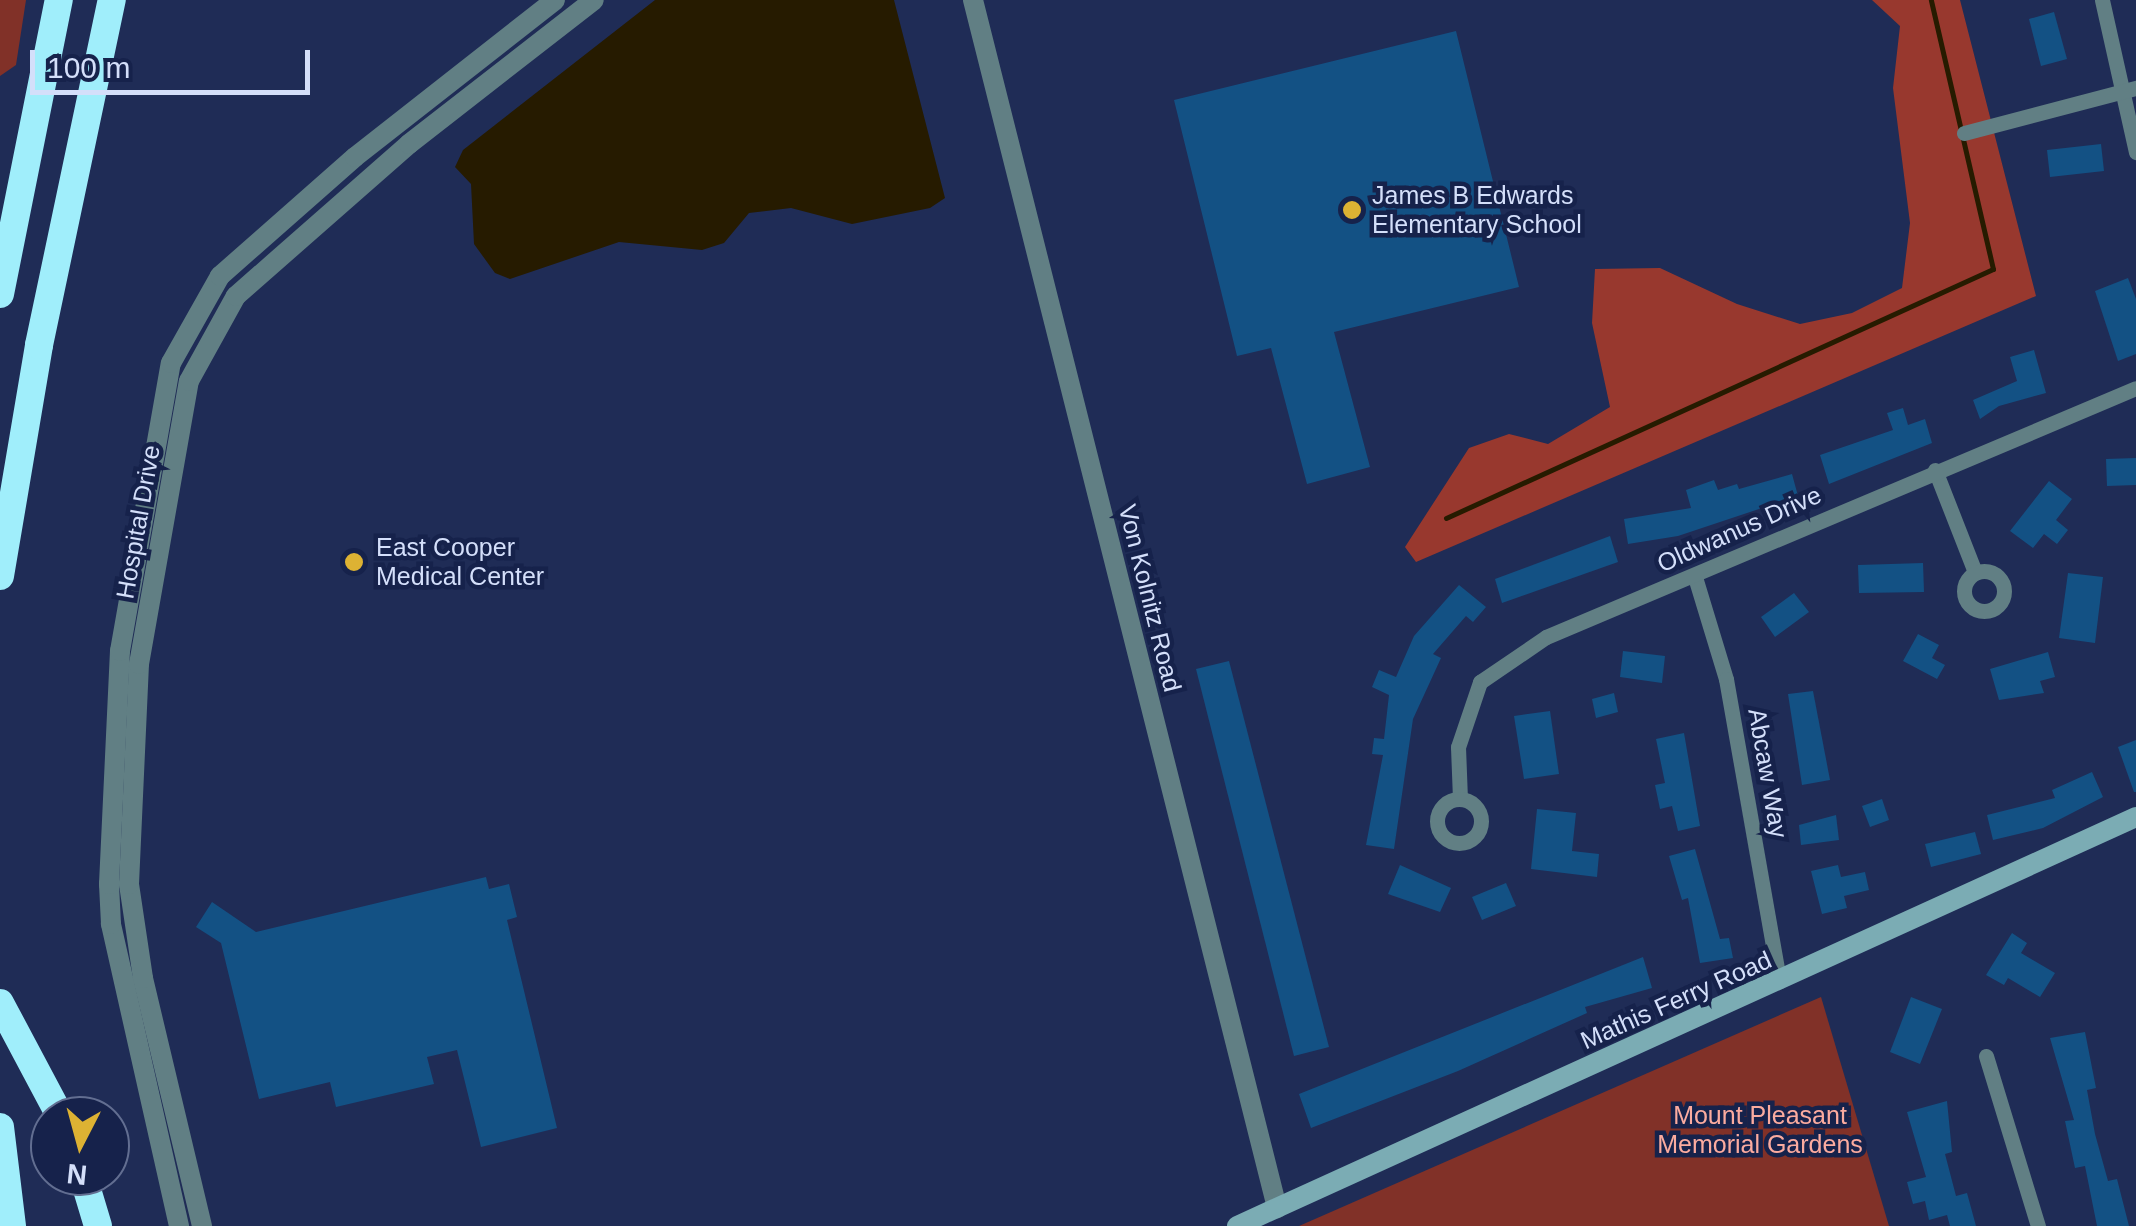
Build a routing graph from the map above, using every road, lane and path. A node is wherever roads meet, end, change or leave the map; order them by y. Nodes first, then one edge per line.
1 (59, 0) edge
2 (112, 0) edge
3 (125, 0) edge
4 (555, 0) edge
5 (594, 0) edge
6 (973, 0) edge
7 (2102, 0) edge
8 (2128, 90) edge
9 (1964, 133) dead end
10 (2136, 152) edge
11 (68, 221) junction
12 (0, 294) edge
13 (2136, 388) edge
14 (1934, 470) junction
15 (1975, 572) dead end
16 (0, 576) edge
17 (1696, 576) junction
18 (1460, 799) dead end
19 (2136, 817) edge
20 (1779, 981) junction
21 (0, 1003) edge
22 (1986, 1056) dead end
23 (49, 1096) edge
24 (0, 1128) edge
25 (90, 1196) edge
26 (1277, 1208) junction
27 (12, 1226) edge
28 (98, 1226) edge
29 (179, 1226) edge
30 (202, 1226) edge
31 (1237, 1226) edge
32 (2038, 1226) edge

1 - 12 highway
2 - 11 highway
3 - 11 highway
4 - 29 street, Hospital Drive
5 - 30 street, Hospital Drive
6 - 26 street, Von Kolnitz Road
7 - 8 street
8 - 9 street
8 - 10 street
11 - 16 highway
13 - 14 street, Oldwanus Drive
14 - 15 street
14 - 17 street, Oldwanus Drive
17 - 18 street, Oldwanus Drive
17 - 20 street, Abcaw Way
19 - 20 main road, Mathis Ferry Road
20 - 26 main road, Mathis Ferry Road
21 - 23 highway
22 - 32 street
24 - 27 highway
25 - 28 highway
26 - 31 main road, Mathis Ferry Road

